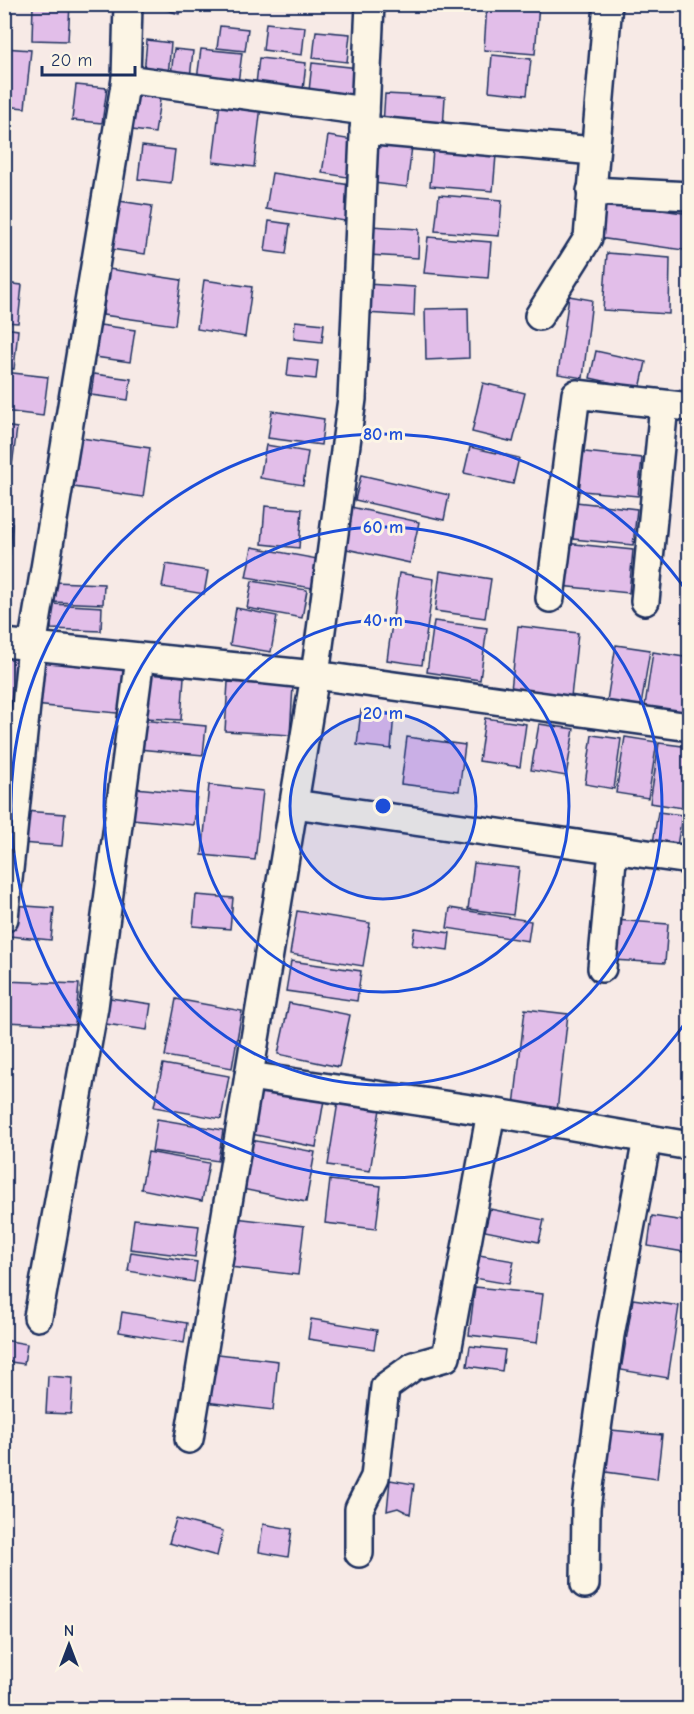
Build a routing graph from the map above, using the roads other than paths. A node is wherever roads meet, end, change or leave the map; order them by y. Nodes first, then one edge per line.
1 (128, 4) edge
2 (370, 4) edge
3 (608, 4) edge
4 (126, 79) junction
5 (364, 121) junction
6 (594, 151) junction
7 (591, 191) junction
8 (690, 196) edge
9 (539, 316) dead end
10 (677, 406) edge
11 (550, 598) dead end
12 (645, 601) dead end
13 (4, 643) edge
14 (32, 647) junction
15 (140, 658) junction
16 (315, 675) junction
17 (690, 727) edge
18 (294, 804) junction
19 (613, 850) junction
20 (690, 860) edge
21 (4, 918) edge
22 (602, 968) dead end
23 (249, 1076) junction
24 (491, 1112) junction
25 (647, 1139) junction
26 (690, 1146) edge
27 (38, 1317) dead end
28 (189, 1439) dead end
29 (359, 1553) dead end
30 (585, 1584) dead end

1 - 4 street
2 - 5 street
3 - 6 street
4 - 5 street
4 - 14 street
5 - 6 street
5 - 16 street
6 - 7 street
7 - 8 street
7 - 9 street
10 - 11 street
10 - 12 street
13 - 14 street
14 - 15 street
14 - 21 street
15 - 16 street
15 - 27 street
16 - 17 street
16 - 18 street
18 - 19 street
18 - 23 street
19 - 20 street
19 - 22 street
23 - 24 street
23 - 28 street
24 - 25 street
24 - 29 street
25 - 26 street
25 - 30 street

